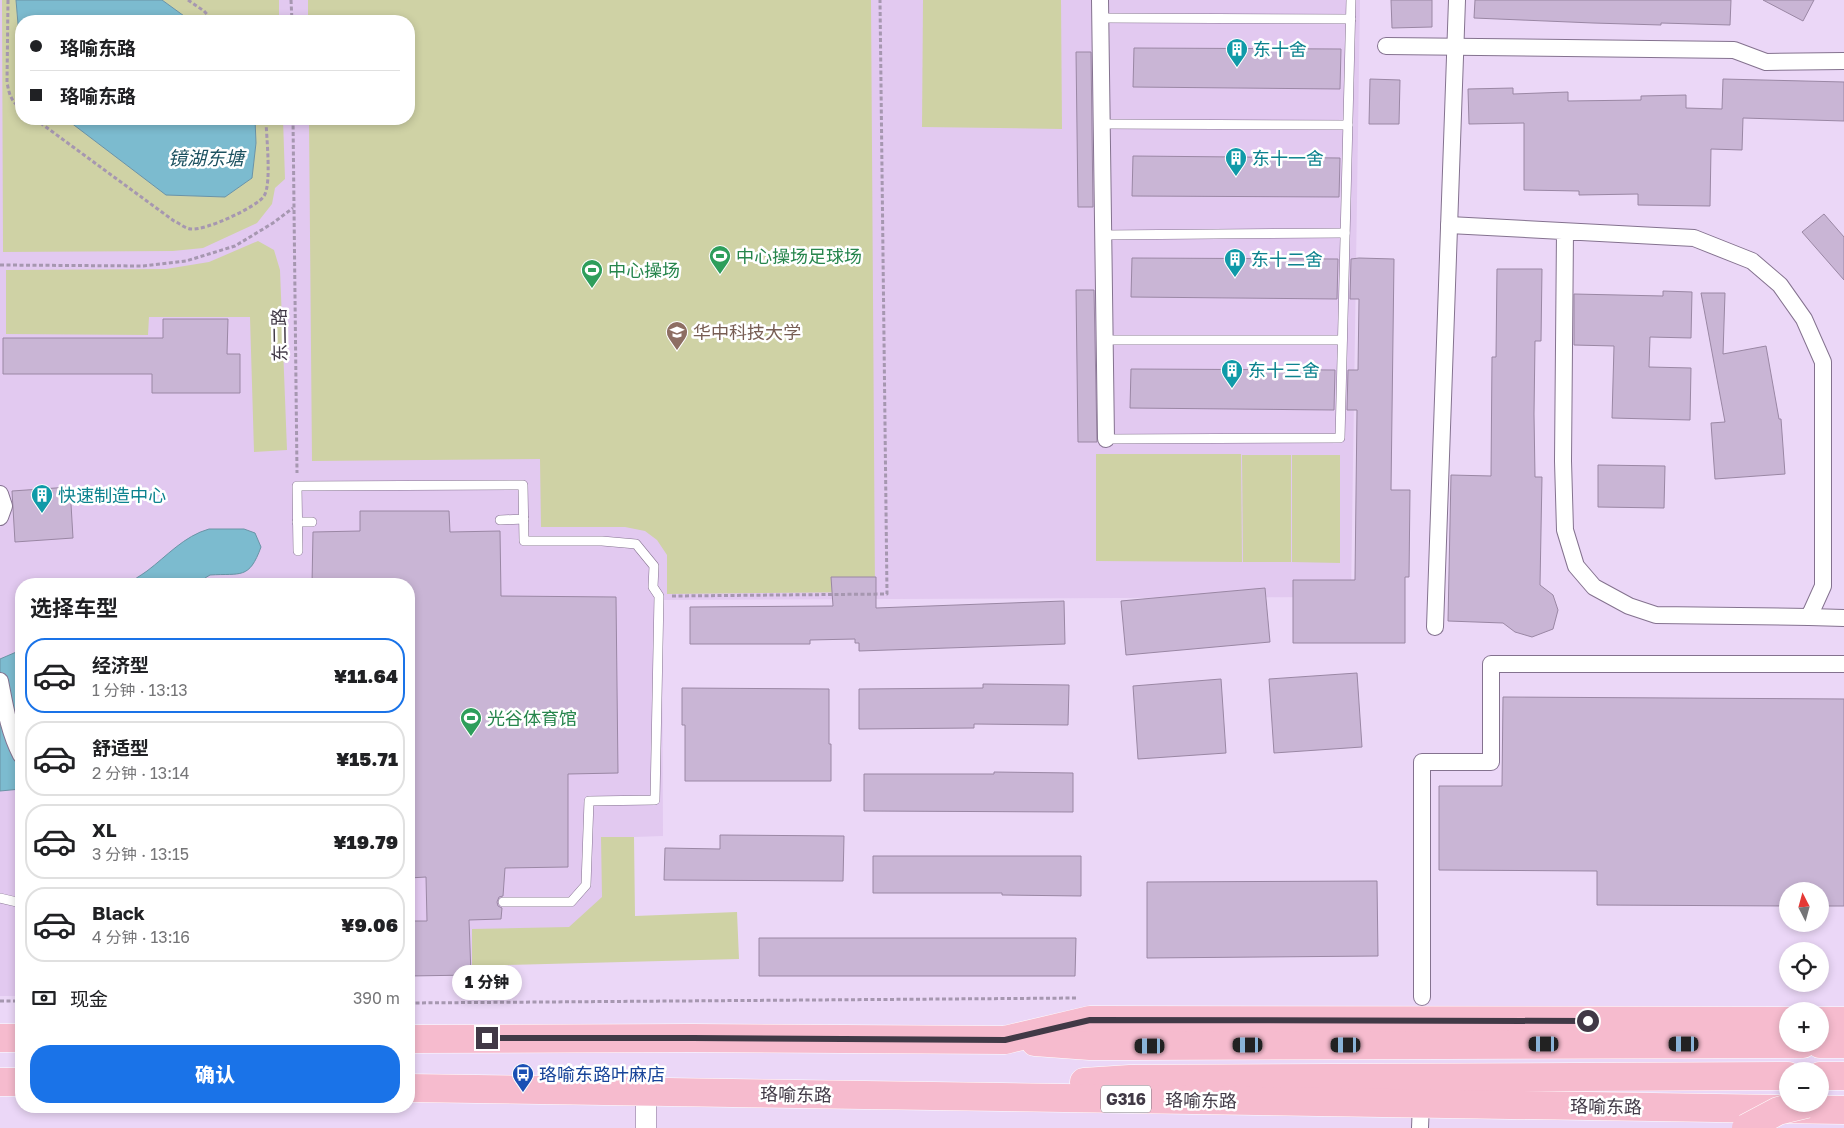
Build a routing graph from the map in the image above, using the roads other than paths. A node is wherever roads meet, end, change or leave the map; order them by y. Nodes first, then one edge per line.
1 (1100, 0) edge
2 (1351, 0) edge
3 (1457, 0) edge
4 (1101, 18) junction
5 (1351, 19) junction
6 (1386, 46) dead end
7 (1456, 47) junction
8 (1844, 61) edge
9 (1102, 124) junction
10 (1348, 125) junction
11 (1449, 225) junction
12 (1565, 232) junction
13 (1345, 233) junction
14 (1103, 235) junction
15 (1104, 340) junction
16 (1342, 340) junction
17 (1106, 439) joint
18 (0, 494) edge
19 (0, 517) edge
20 (524, 519) junction
21 (500, 520) dead end
22 (297, 522) junction
23 (312, 522) dead end
24 (298, 551) dead end
25 (1810, 617) junction
26 (1844, 618) edge
27 (1435, 627) dead end
28 (1844, 664) edge
29 (0, 681) edge
30 (15, 744) edge
31 (0, 898) edge
32 (15, 902) edge
33 (503, 902) dead end
34 (1422, 997) dead end
35 (1779, 1021) edge
36 (1829, 1021) edge
37 (1844, 1021) edge
38 (0, 1038) edge
39 (15, 1038) edge
40 (415, 1039) edge
41 (1005, 1040) junction
42 (1779, 1044) edge
43 (1829, 1044) edge
44 (1844, 1044) edge
45 (1779, 1076) edge
46 (1829, 1076) edge
47 (1844, 1076) edge
48 (0, 1082) edge
49 (15, 1082) edge
50 (415, 1088) edge
51 (646, 1092) junction
52 (1002, 1097) junction
53 (1844, 1099) edge
54 (1829, 1102) edge
55 (1779, 1106) edge
56 (1829, 1108) edge
57 (1844, 1110) edge
58 (1779, 1111) edge
59 (1829, 1111) edge
60 (1420, 1116) edge
61 (1844, 1117) edge
62 (646, 1128) edge
63 (1746, 1128) edge

1 - 4 street
2 - 5 lane
3 - 7 street
4 - 5 lane
4 - 9 street
5 - 10 lane
6 - 7 street
7 - 8 street
7 - 11 street
9 - 10 lane
9 - 14 street
10 - 13 lane
11 - 12 street
11 - 27 street
12 - 25 street
12 - 25 street
13 - 14 lane
13 - 16 lane
14 - 15 street
15 - 16 lane
15 - 17 street
16 - 17 lane
18 - 19 street
20 - 21 lane
20 - 22 lane
20 - 33 lane
22 - 23 lane
22 - 24 lane
25 - 26 street
28 - 34 street
29 - 30 street
31 - 32 lane
35 - 41 highway
36 - 37 highway
38 - 39 highway
40 - 41 highway
41 - 42 highway
43 - 44 highway
45 - 52 highway
46 - 47 highway
48 - 49 highway
50 - 51 highway, 珞喻东路 / G316
51 - 52 highway, 珞喻东路 / G316
51 - 62 street
52 - 60 highway, 珞喻东路 / G316
53 - 54 highway
55 - 60 highway, 珞喻东路 / G316
56 - 57 highway, 珞喻东路 / G316
58 - 63 highway, bridge
59 - 61 highway

